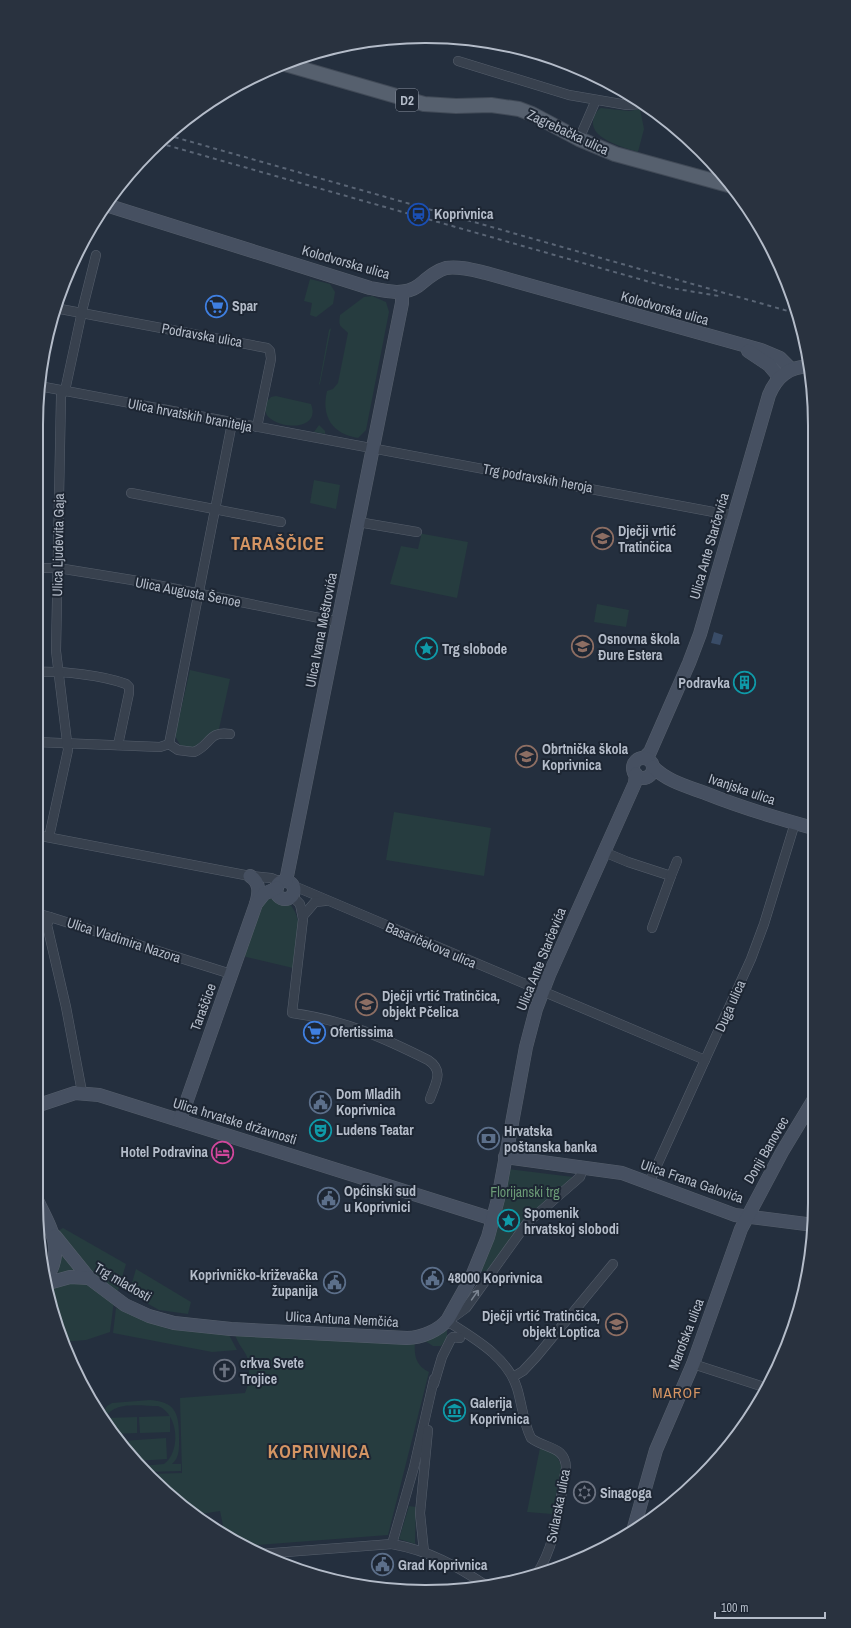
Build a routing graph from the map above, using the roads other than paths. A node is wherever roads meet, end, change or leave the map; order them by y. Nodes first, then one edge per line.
1 (458, 61) dead end
2 (296, 66) edge
3 (596, 100) junction
4 (634, 104) edge
5 (579, 139) junction
6 (721, 183) edge
7 (112, 206) edge
8 (96, 255) dead end
9 (402, 292) junction
10 (61, 309) edge
11 (81, 313) junction
12 (736, 344) junction
13 (804, 367) edge
14 (791, 369) junction
15 (779, 378) junction
16 (45, 387) edge
17 (64, 391) junction
18 (232, 423) junction
19 (257, 427) junction
20 (342, 442) joint
21 (373, 448) junction
22 (131, 493) dead end
23 (215, 509) junction
24 (735, 516) junction
25 (281, 522) dead end
26 (358, 522) junction
27 (417, 532) dead end
28 (43, 568) edge
29 (58, 568) junction
30 (198, 594) junction
31 (339, 622) junction
32 (43, 672) edge
33 (59, 672) junction
34 (230, 734) dead end
35 (43, 742) edge
36 (67, 742) junction
37 (169, 744) junction
38 (118, 745) junction
39 (647, 769) junction
40 (795, 822) junction
41 (808, 826) edge
42 (43, 836) edge
43 (49, 837) junction
44 (604, 852) junction
45 (678, 861) dead end
46 (254, 876) junction
47 (671, 876) junction
48 (286, 890) junction
49 (323, 899) junction
50 (256, 904) junction
51 (43, 916) edge
52 (303, 916) junction
53 (50, 918) junction
54 (652, 928) dead end
55 (231, 974) junction
56 (543, 992) junction
57 (705, 1060) junction
58 (82, 1092) junction
59 (430, 1100) dead end
60 (43, 1104) edge
61 (808, 1109) edge
62 (180, 1120) junction
63 (505, 1157) junction
64 (583, 1169) junction
65 (649, 1184) junction
66 (43, 1214) edge
67 (746, 1217) junction
68 (493, 1219) junction
69 (807, 1224) edge
70 (52, 1233) junction
71 (613, 1264) dead end
72 (474, 1272) junction
73 (49, 1273) edge
74 (488, 1275) junction
75 (89, 1278) junction
76 (51, 1282) edge
77 (447, 1321) junction
78 (231, 1329) joint
79 (460, 1338) dead end
80 (693, 1364) junction
81 (513, 1377) junction
82 (434, 1379) junction
83 (761, 1386) edge
84 (635, 1523) edge
85 (392, 1544) junction
86 (424, 1552) junction
87 (272, 1553) edge
88 (541, 1567) edge
89 (480, 1581) edge

1 - 3 street
2 - 5 main road, Zagrebačka ulica / D2
3 - 4 street
3 - 5 street
5 - 6 main road, Zagrebačka ulica / D2
7 - 9 main road, Kolodvorska ulica
8 - 11 street, Ulica Ljudevita Gaja
9 - 12 main road, Kolodvorska ulica
9 - 21 main road, Ulica Ivana Meštrovića
10 - 11 street, Podravska ulica
11 - 17 street, Ulica Ljudevita Gaja
11 - 19 street, Podravska ulica
12 - 14 main road, Kolodvorska ulica
12 - 15 main road, Kolodvorska ulica
13 - 14 main road, Ulica Ante Starčevića
14 - 15 main road, Ulica Ante Starčevića
15 - 24 main road, Ulica Ante Starčevića
16 - 17 street, Ulica hrvatskih branitelja
17 - 18 street, Ulica hrvatskih branitelja
17 - 29 street, Ulica Ljudevita Gaja
18 - 19 street, Ulica hrvatskih branitelja
18 - 23 street
19 - 20 street, Ulica hrvatskih branitelja
20 - 21 street, Trg podravskih heroja
21 - 24 street, Trg podravskih heroja
21 - 26 main road, Ulica Ivana Meštrovića
22 - 23 street
23 - 25 street
23 - 30 street
24 - 39 main road, Ulica Ante Starčevića
26 - 27 street
26 - 31 main road, Ulica Ivana Meštrovića
28 - 29 street, Ulica Augusta Šenoe
29 - 30 street, Ulica Augusta Šenoe
29 - 33 street, Ulica Ljudevita Gaja
30 - 31 street, Ulica Augusta Šenoe
30 - 37 street
31 - 48 main road, Ulica Ivana Meštrovića
32 - 33 street
33 - 36 street, Ulica Ljudevita Gaja
33 - 38 street
34 - 37 street
35 - 36 street
36 - 38 street
36 - 43 street, Ulica Ljudevita Gaja
37 - 38 street
39 - 40 main road, Ivanjska ulica
39 - 44 main road, Ulica Ante Starčevića
40 - 41 main road, Ivanjska ulica
40 - 57 street, Duga ulica
42 - 43 street, Basaričekova ulica
43 - 46 street, Basaričekova ulica
44 - 47 street
44 - 56 main road, Ulica Ante Starčevića
45 - 47 street
46 - 48 street, Basaričekova ulica
46 - 50 main road
47 - 54 street
48 - 49 street, Basaričekova ulica
48 - 50 main road, Taraščice
48 - 52 street
49 - 52 street
49 - 56 street, Basaričekova ulica
50 - 55 main road, Taraščice
51 - 53 street
52 - 59 street
53 - 55 street, Ulica Vladimira Nazora
53 - 58 street, Ulica Vladimira Nazora
55 - 62 main road, Taraščice
56 - 57 street, Basaričekova ulica
56 - 63 main road, Ulica Ante Starčevića
57 - 65 street, Duga ulica
58 - 60 main road, Ulica hrvatske državnosti
58 - 62 main road, Ulica hrvatske državnosti
61 - 67 main road, Donji Banovec
62 - 68 main road, Ulica hrvatske državnosti
63 - 64 main road
63 - 68 main road
64 - 65 main road, Ulica Frana Galovića
64 - 74 street
65 - 67 main road, Ulica Frana Galovića
66 - 70 main road
67 - 69 main road, Ulica Frana Galovića
67 - 80 main road, Marofska ulica
68 - 72 main road
70 - 73 main road
70 - 75 main road
71 - 81 street
72 - 74 street
72 - 77 main road
77 -> 74 street
75 - 76 main road, Trg mladosti
75 - 78 main road, Trg mladosti
77 - 78 main road, Ulica Antuna Nemčića
77 - 81 street, Svilarska ulica
79 - 82 street
80 - 83 street
80 - 84 main road, Marofska ulica
81 - 88 street, Svilarska ulica
82 - 85 street
82 - 86 street
85 - 86 street
85 - 87 street
86 - 89 street

